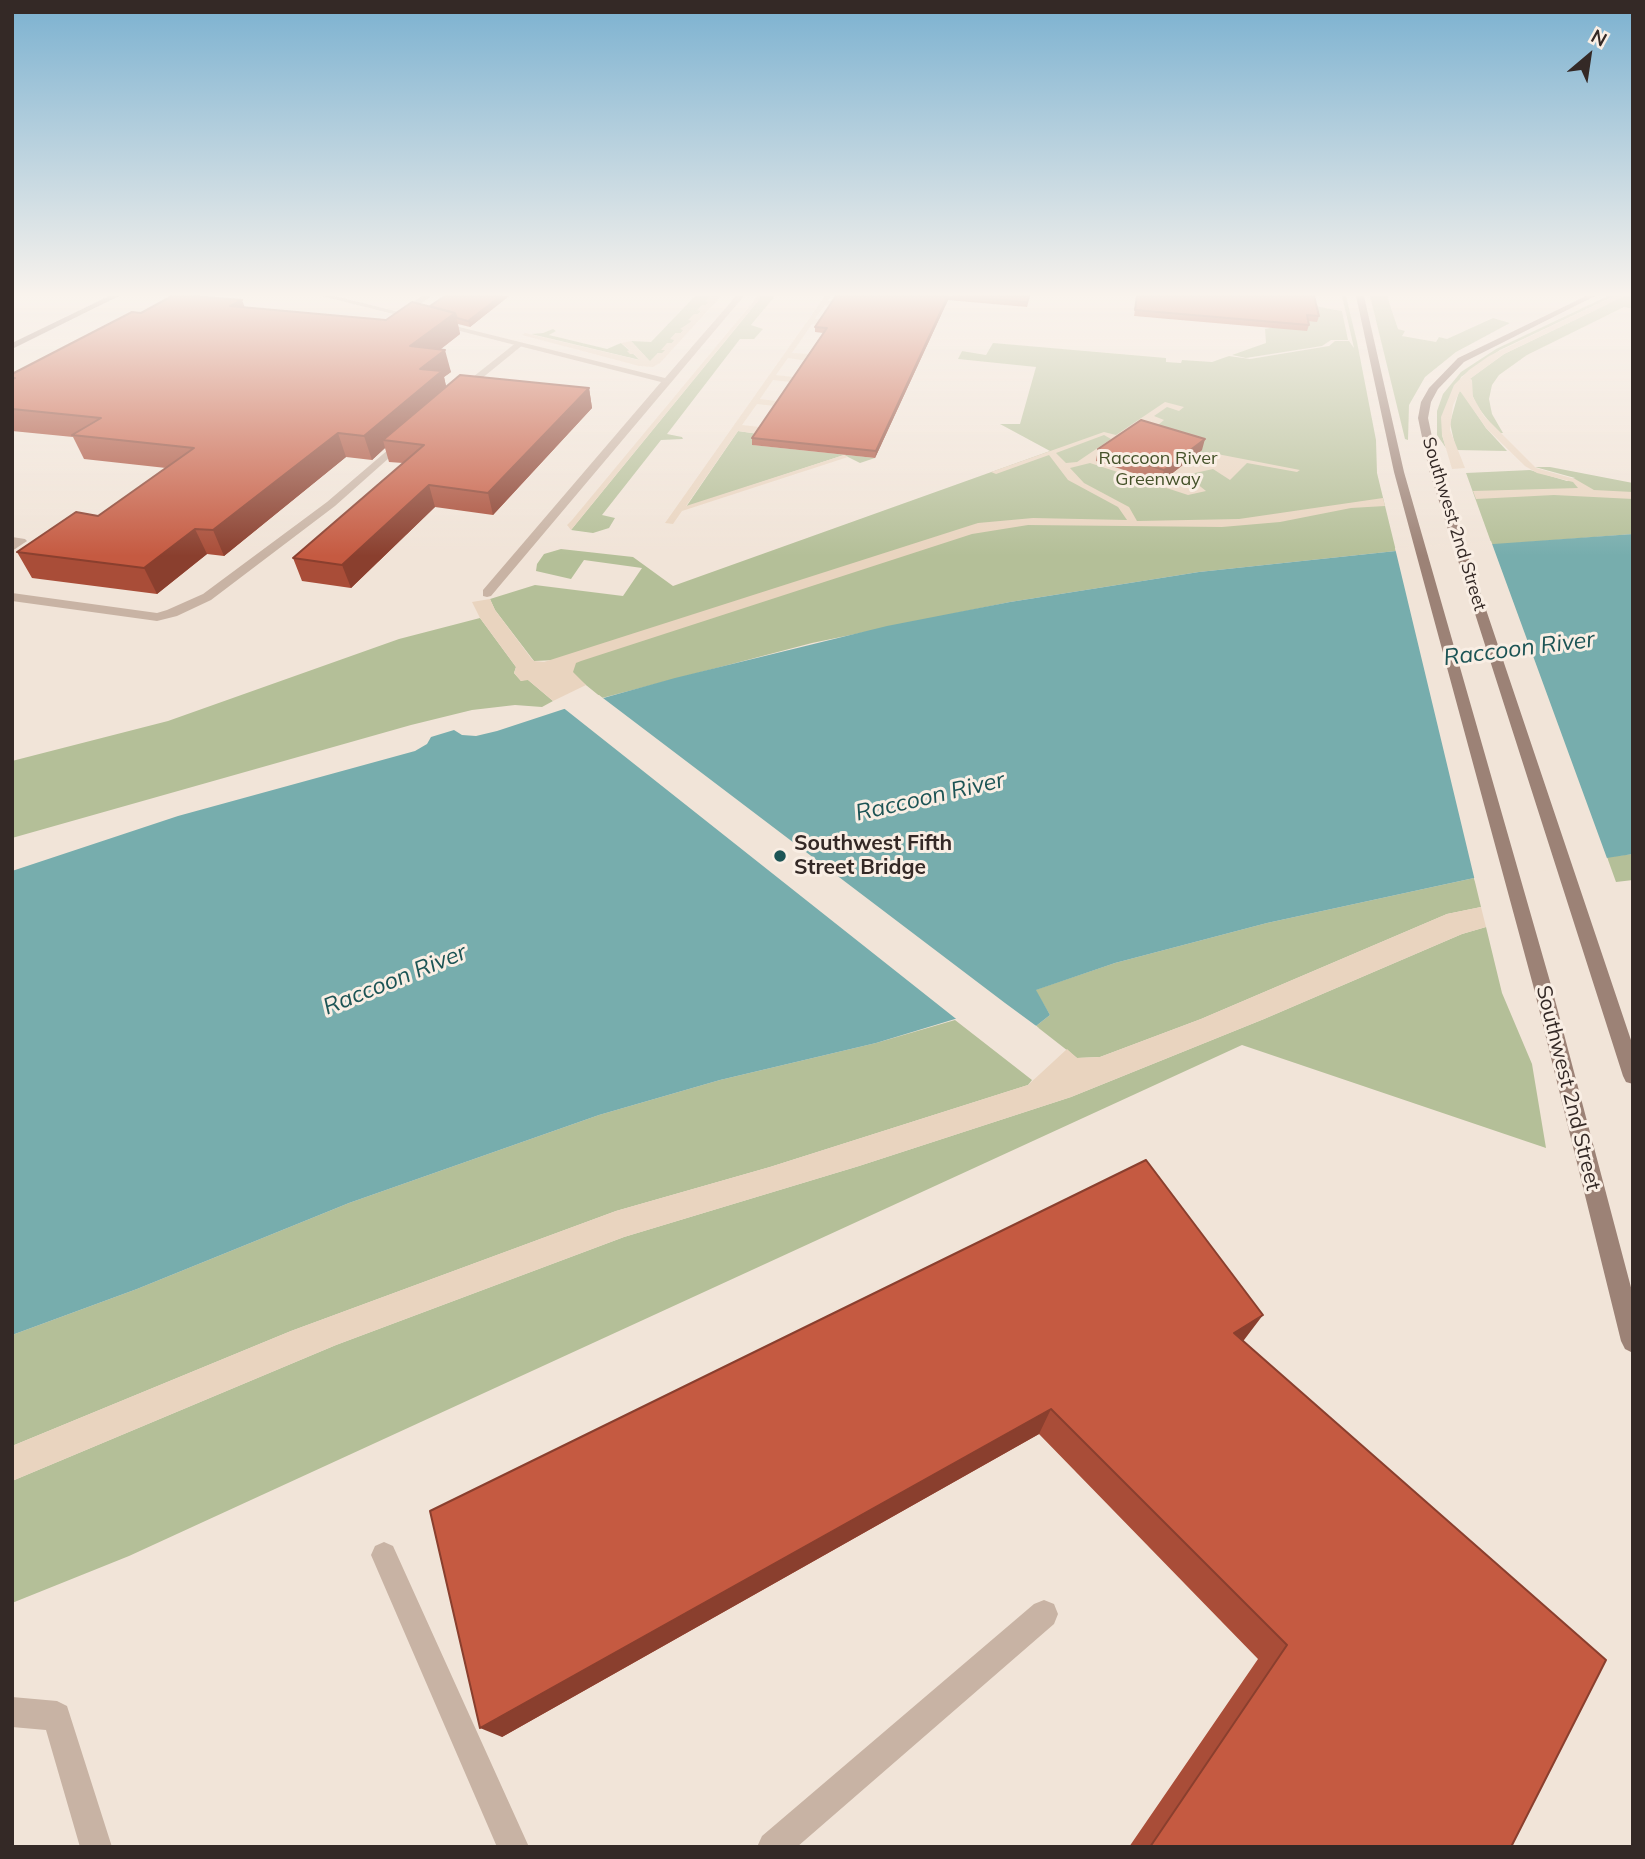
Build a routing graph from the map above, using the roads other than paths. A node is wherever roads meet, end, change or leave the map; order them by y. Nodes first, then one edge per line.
1 (471, 383) edge
2 (666, 383) edge
3 (1379, 383) edge
4 (1439, 383) edge
5 (453, 397) edge
6 (409, 436) edge
7 (12, 540) edge
8 (12, 548) edge
9 (487, 593) dead end
10 (15, 601) edge
11 (1633, 1076) edge
12 (1633, 1341) edge
13 (384, 1555) dead end
14 (1044, 1614) dead end
15 (12, 1712) edge
16 (96, 1847) edge
17 (513, 1847) edge
18 (773, 1847) edge

1 - 5 street
2 - 9 street
3 - 12 main road, Southwest 2nd Street
4 - 11 main road, Southwest 2nd Street
6 - 10 street
7 - 8 street
13 - 17 street
14 - 18 street
15 - 16 street

